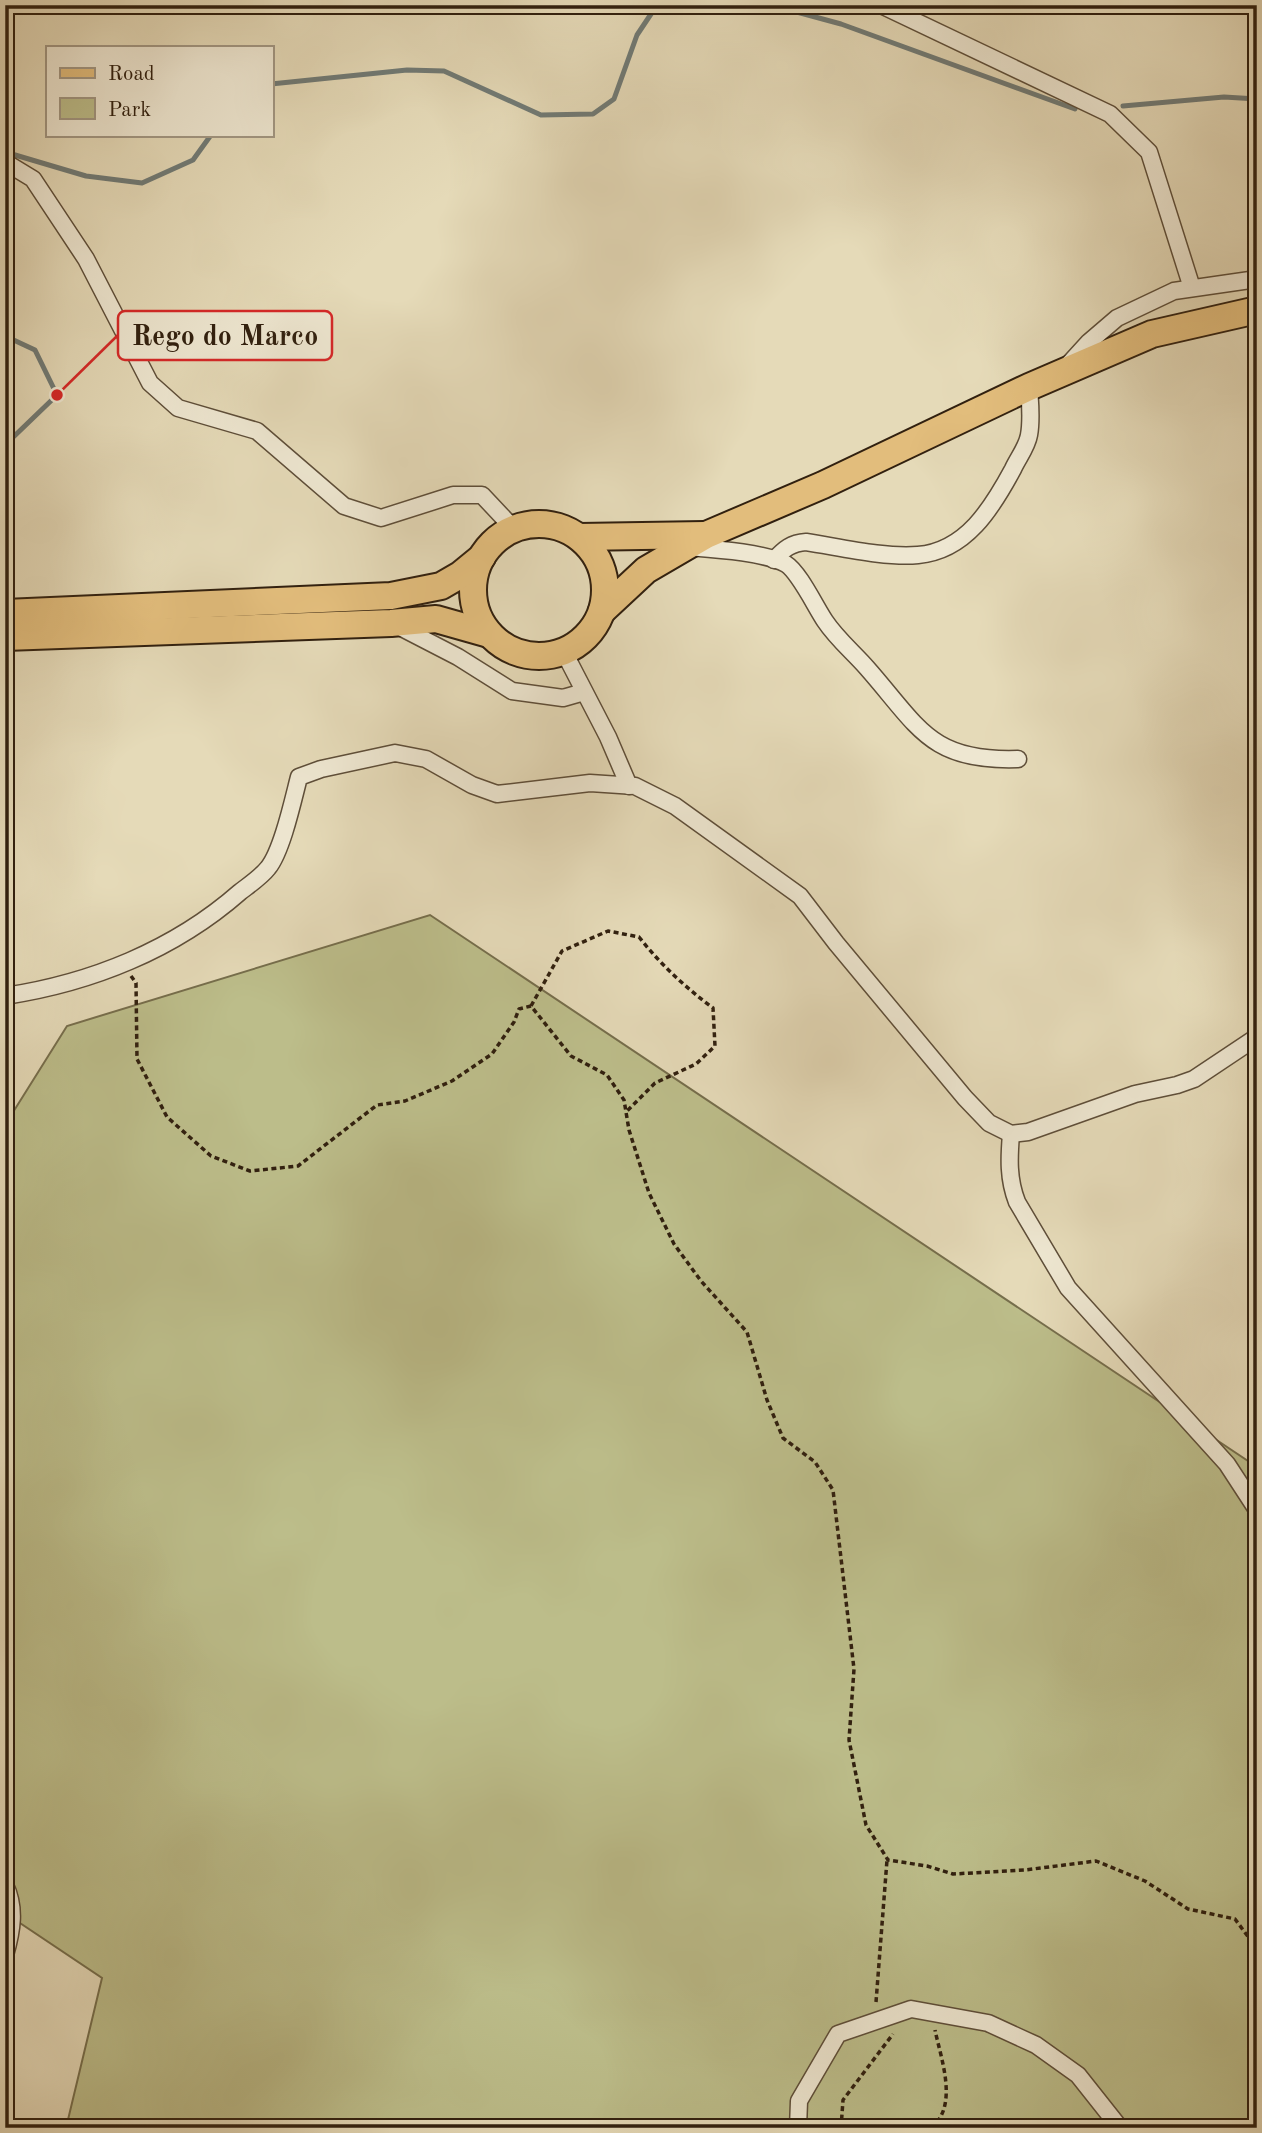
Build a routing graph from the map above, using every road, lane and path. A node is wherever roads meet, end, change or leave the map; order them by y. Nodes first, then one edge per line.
1 (881, 5) edge
2 (5, 162) edge
3 (1257, 279) edge
4 (1192, 288) junction
5 (1257, 310) edge
6 (1061, 373) junction
7 (1029, 387) junction
8 (514, 529) junction
9 (579, 537) junction
10 (696, 541) junction
11 (482, 557) junction
12 (774, 560) junction
13 (602, 611) junction
14 (5, 613) edge
15 (391, 623) junction
16 (489, 634) junction
17 (5, 637) edge
18 (564, 652) junction
19 (584, 692) junction
20 (1018, 759) dead end
21 (629, 786) junction
22 (121, 964) junction
23 (5, 996) edge
24 (531, 1006) junction
25 (1257, 1037) edge
26 (627, 1111) junction
27 (1011, 1134) junction
28 (1257, 1510) edge
29 (888, 1860) junction
30 (5, 1885) edge
31 (1257, 1944) edge
32 (5, 1955) edge
33 (911, 2009) junction
34 (875, 2022) junction
35 (939, 2122) junction
36 (799, 2128) edge
37 (841, 2128) edge
38 (931, 2128) edge
39 (937, 2128) edge
40 (974, 2128) edge
41 (1120, 2128) edge

1 - 4 street
2 - 8 street
3 - 4 street
4 - 6 street
5 - 6 main road
6 - 7 main road
7 - 10 main road
7 - 12 street
8 - 9 main road
8 - 11 main road
9 - 10 main road
9 - 13 main road
10 - 12 street
10 - 13 main road
11 - 14 main road
11 - 16 main road
12 - 20 street
13 - 18 main road
15 - 16 main road
15 - 17 main road
15 - 19 street
16 - 18 main road
18 - 19 street
19 - 21 street
21 - 22 street
21 - 27 street
22 - 23 street
22 - 24 path
24 - 26 path
24 - 26 path
25 - 27 street
26 - 29 path
27 - 28 street
29 - 31 path
29 - 34 path
30 - 32 street
33 - 34 street
33 - 35 path
33 - 37 path
33 - 41 street
34 - 36 street
35 - 38 path
35 - 39 path
35 - 40 path

